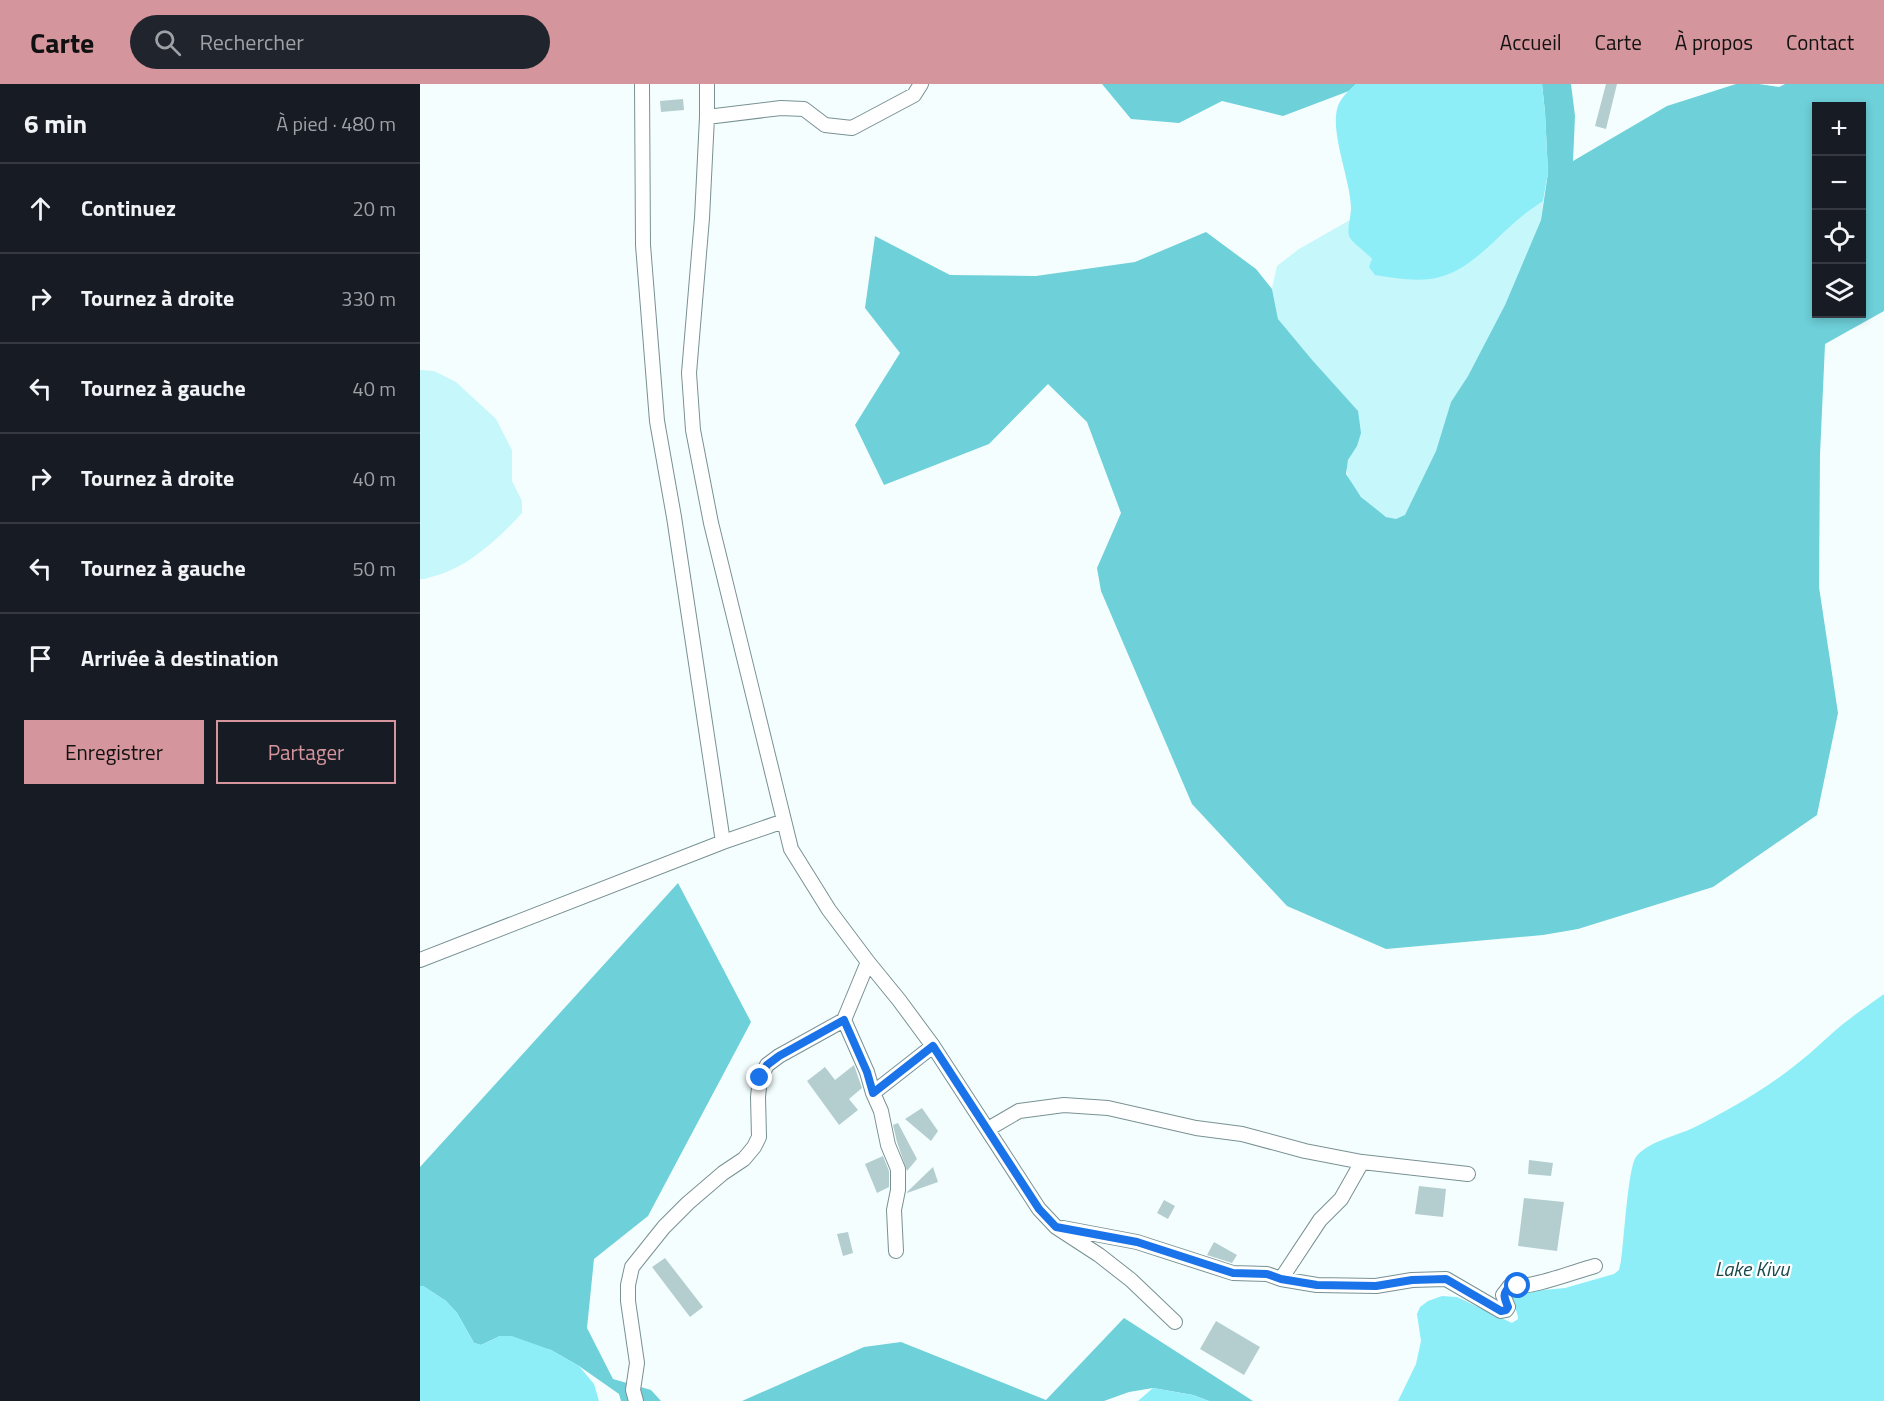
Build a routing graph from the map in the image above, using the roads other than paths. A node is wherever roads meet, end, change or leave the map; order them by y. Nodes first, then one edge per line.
1 (642, 84) edge
2 (707, 84) edge
3 (921, 84) edge
4 (707, 117) junction
5 (784, 821) junction
6 (723, 842) junction
7 (420, 960) edge
8 (868, 962) junction
9 (844, 1020) junction
10 (933, 1046) junction
11 (873, 1093) junction
12 (988, 1129) junction
13 (1362, 1162) junction
14 (1468, 1174) dead end
15 (1056, 1227) junction
16 (896, 1251) dead end
17 (1595, 1266) dead end
18 (1281, 1279) junction
19 (1175, 1322) dead end
20 (634, 1395) edge
21 (646, 1401) edge

1 - 6 street
2 - 4 street
3 - 4 street
4 - 5 street
5 - 6 street
5 - 8 street
6 - 7 street
8 - 9 street
8 - 10 street
9 - 11 street
9 - 20 street
10 - 11 street
10 - 12 street
11 - 16 street
12 - 13 street
12 - 15 street
13 - 14 street
13 - 18 street
15 - 18 street
15 - 19 street
17 - 18 street
20 - 21 street

